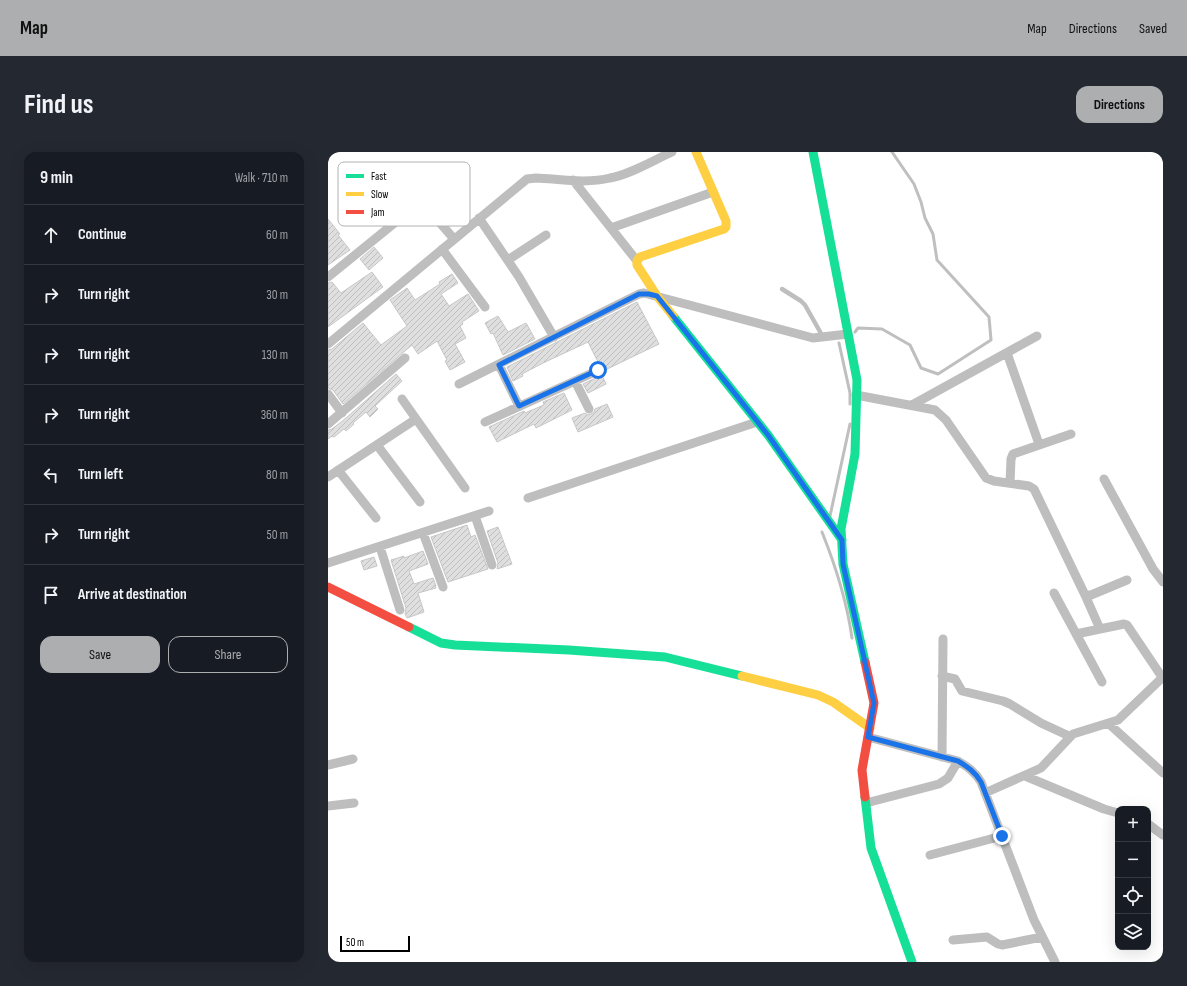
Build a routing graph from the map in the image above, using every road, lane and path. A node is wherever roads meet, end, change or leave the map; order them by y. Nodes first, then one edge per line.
1 (672, 152) edge
2 (696, 152) edge
3 (813, 152) edge
4 (573, 180) junction
5 (713, 192) junction
6 (479, 218) junction
7 (390, 226) edge
8 (443, 226) edge
9 (469, 226) edge
10 (470, 226) edge
11 (611, 228) junction
12 (546, 235) dead end
13 (454, 239) junction
14 (442, 249) junction
15 (508, 260) junction
16 (637, 261) junction
17 (328, 276) edge
18 (782, 289) dead end
19 (657, 296) junction
20 (485, 307) dead end
21 (848, 334) junction
22 (1037, 336) dead end
23 (554, 337) junction
24 (823, 338) junction
25 (328, 344) edge
26 (1007, 353) junction
27 (405, 358) dead end
28 (499, 365) junction
29 (598, 370) dead end
30 (575, 381) junction
31 (459, 384) dead end
32 (328, 394) edge
33 (856, 395) junction
34 (402, 399) dead end
35 (912, 405) junction
36 (519, 406) junction
37 (589, 409) dead end
38 (342, 413) junction
39 (416, 419) junction
40 (485, 422) dead end
41 (757, 422) junction
42 (328, 424) edge
43 (1071, 434) dead end
44 (1039, 444) junction
45 (377, 445) junction
46 (338, 470) junction
47 (328, 477) edge
48 (1104, 479) dead end
49 (1010, 483) junction
50 (465, 488) dead end
51 (528, 498) dead end
52 (420, 502) dead end
53 (490, 512) dead end
54 (475, 516) junction
55 (376, 518) dead end
56 (423, 533) junction
57 (842, 540) junction
58 (380, 547) junction
59 (328, 563) edge
60 (492, 565) dead end
61 (1127, 580) dead end
62 (1163, 582) edge
63 (328, 587) edge
64 (443, 587) dead end
65 (1054, 593) dead end
66 (1085, 595) junction
67 (400, 610) dead end
68 (1100, 629) junction
69 (1076, 634) junction
70 (943, 639) dead end
71 (942, 676) junction
72 (1163, 677) edge
73 (1102, 682) dead end
74 (1108, 723) junction
75 (869, 732) junction
76 (1069, 736) junction
77 (942, 757) junction
78 (353, 759) dead end
79 (958, 761) junction
80 (328, 765) edge
81 (1163, 773) edge
82 (1024, 776) junction
83 (985, 793) junction
84 (354, 803) dead end
85 (866, 803) junction
86 (328, 806) edge
87 (1115, 812) edge
88 (1151, 826) edge
89 (1163, 834) edge
90 (1002, 836) junction
91 (930, 855) dead end
92 (1042, 936) junction
93 (953, 940) dead end
94 (912, 962) edge
95 (1055, 962) edge

1 - 4 street
2 - 5 street
3 - 21 street
4 - 6 street
4 - 11 street
5 - 11 street
5 - 16 street
6 - 10 street
6 - 15 street
7 - 17 street
8 - 13 street
9 - 13 street
11 - 16 street
12 - 15 street
13 - 14 street
14 - 20 street
14 - 25 street
15 - 23 street
16 - 19 street
18 - 24 lane
19 - 23 street
19 - 24 street
19 - 41 street
21 - 24 street
21 - 33 street
22 - 26 street
23 - 28 street
26 - 35 street
26 - 44 street
27 - 38 street
28 - 31 street
28 - 36 street
29 - 30 street
30 - 36 street
30 - 37 street
32 - 38 street
33 - 35 street
33 - 57 street
34 - 39 street
35 - 49 street
36 - 40 street
38 - 42 street
39 - 45 street
39 - 50 street
41 - 51 street
41 - 57 street
43 - 44 street
44 - 49 street
45 - 46 street
45 - 52 street
46 - 47 street
46 - 55 street
48 - 62 street
49 - 66 street
53 - 54 street
54 - 56 street
54 - 60 street
56 - 58 street
56 - 64 street
57 - 75 street
58 - 59 street
58 - 67 street
61 - 66 street
63 - 75 street
65 - 69 street
66 - 68 street
68 - 69 street
68 - 72 street
69 - 73 street
70 - 71 street
71 - 76 street
71 - 77 street
72 - 74 street
74 - 76 street
74 - 81 street
75 - 77 street
75 - 85 street
76 - 82 street
77 - 79 street
78 - 80 street
79 - 83 street
79 - 85 street
82 - 83 street
82 - 87 street
83 - 90 street
84 - 86 street
85 - 94 street
88 - 89 street
90 - 91 street
90 - 92 street
92 - 93 street
92 - 95 street

